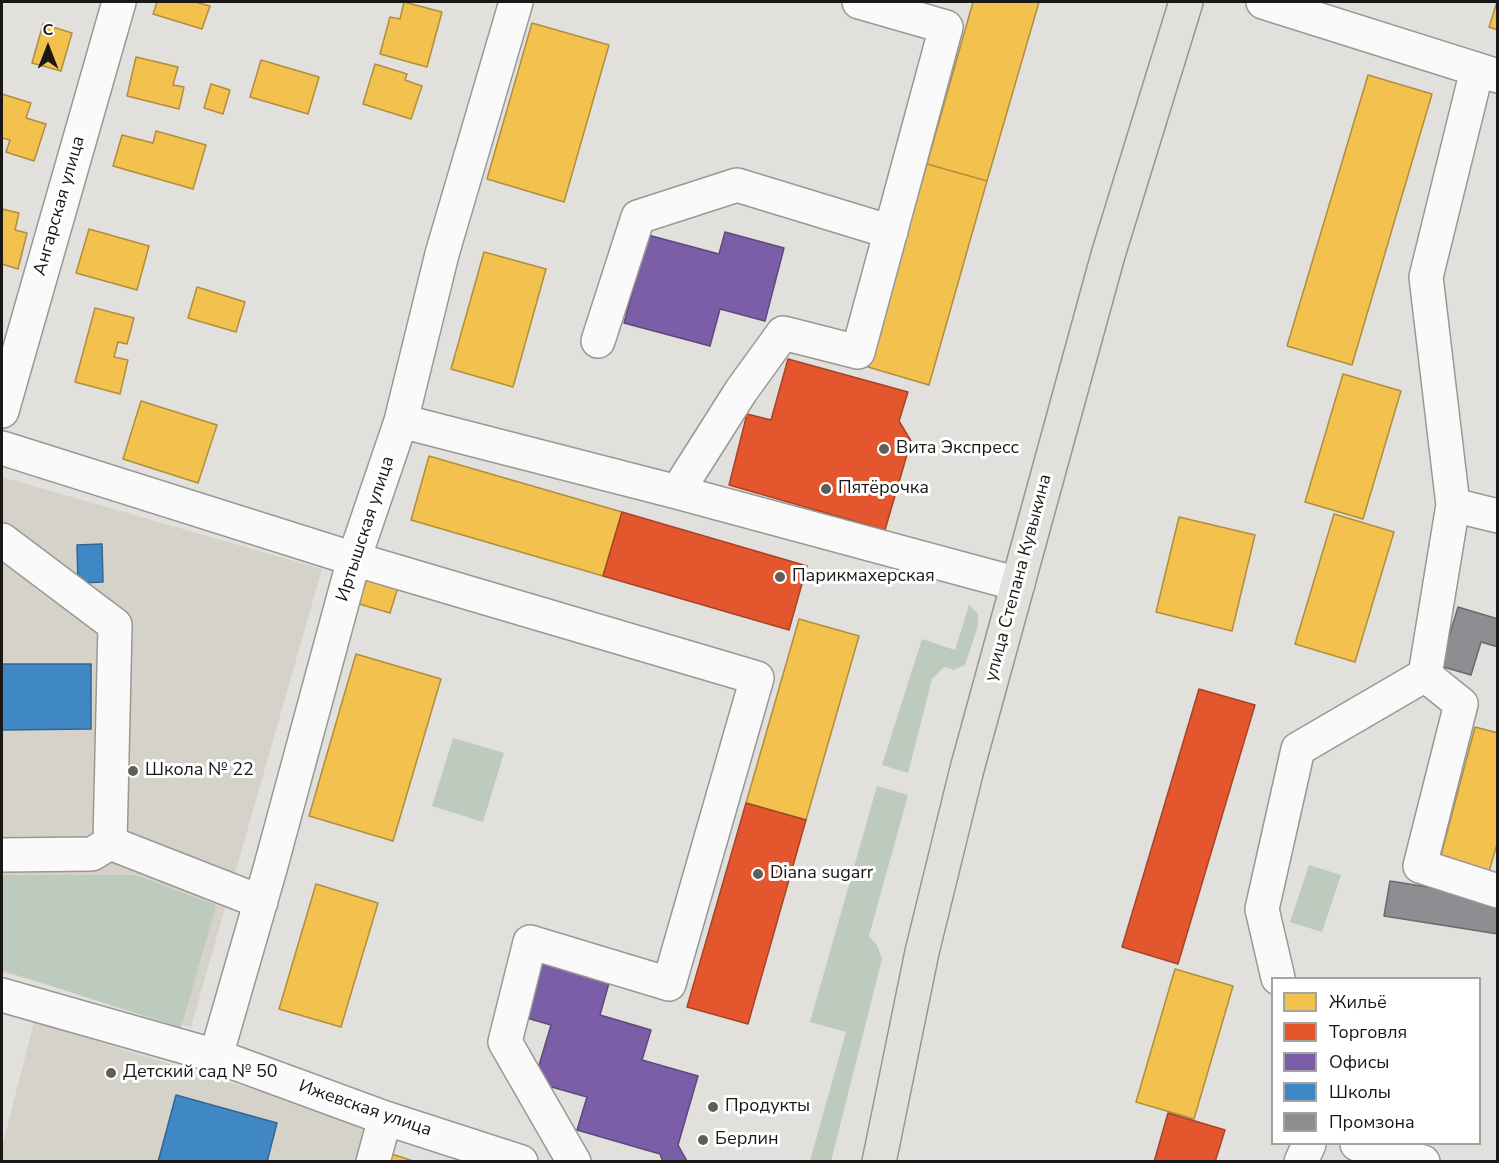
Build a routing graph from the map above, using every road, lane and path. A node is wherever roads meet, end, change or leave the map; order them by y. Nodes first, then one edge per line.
1 (119, 2) edge
2 (516, 2) edge
3 (859, 2) edge
4 (1185, 2) edge
5 (1263, 2) edge
6 (1487, 73) edge
7 (891, 232) junction
8 (598, 341) dead end
9 (2, 411) edge
10 (401, 421) junction
11 (2, 448) edge
12 (677, 492) junction
13 (1453, 505) junction
14 (1497, 516) edge
15 (2, 540) edge
16 (354, 559) junction
17 (1018, 584) junction
18 (1425, 675) junction
19 (110, 843) junction
20 (2, 855) edge
21 (1497, 891) edge
22 (261, 902) junction
23 (1278, 977) edge
24 (2, 995) edge
25 (216, 1056) junction
26 (385, 1118) junction
27 (1308, 1145) edge
28 (1364, 1145) edge
29 (372, 1161) edge
30 (521, 1161) edge
31 (574, 1161) edge
32 (879, 1161) edge
33 (1302, 1161) edge
34 (1423, 1161) edge

1 - 9 street, Ангарская улица
2 - 10 street, Иртышская улица
3 - 7 street
4 - 17 main road, улица Степана Кувыкина
5 - 6 street
6 - 13 street
7 - 8 street
7 - 12 street
10 - 12 street
10 - 16 street, Иртышская улица
11 - 16 street
12 - 17 street
13 - 14 street
13 - 18 street
15 - 19 street
16 - 22 street, Иртышская улица
16 - 31 street
17 - 32 main road, улица Степана Кувыкина
18 - 21 street
18 - 23 street
19 - 20 street
19 - 22 street
22 - 25 street, Иртышская улица
24 - 25 street, Ижевская улица
25 - 26 street, Ижевская улица
26 - 29 street
26 - 30 street, Ижевская улица
27 - 33 street
28 - 34 street

